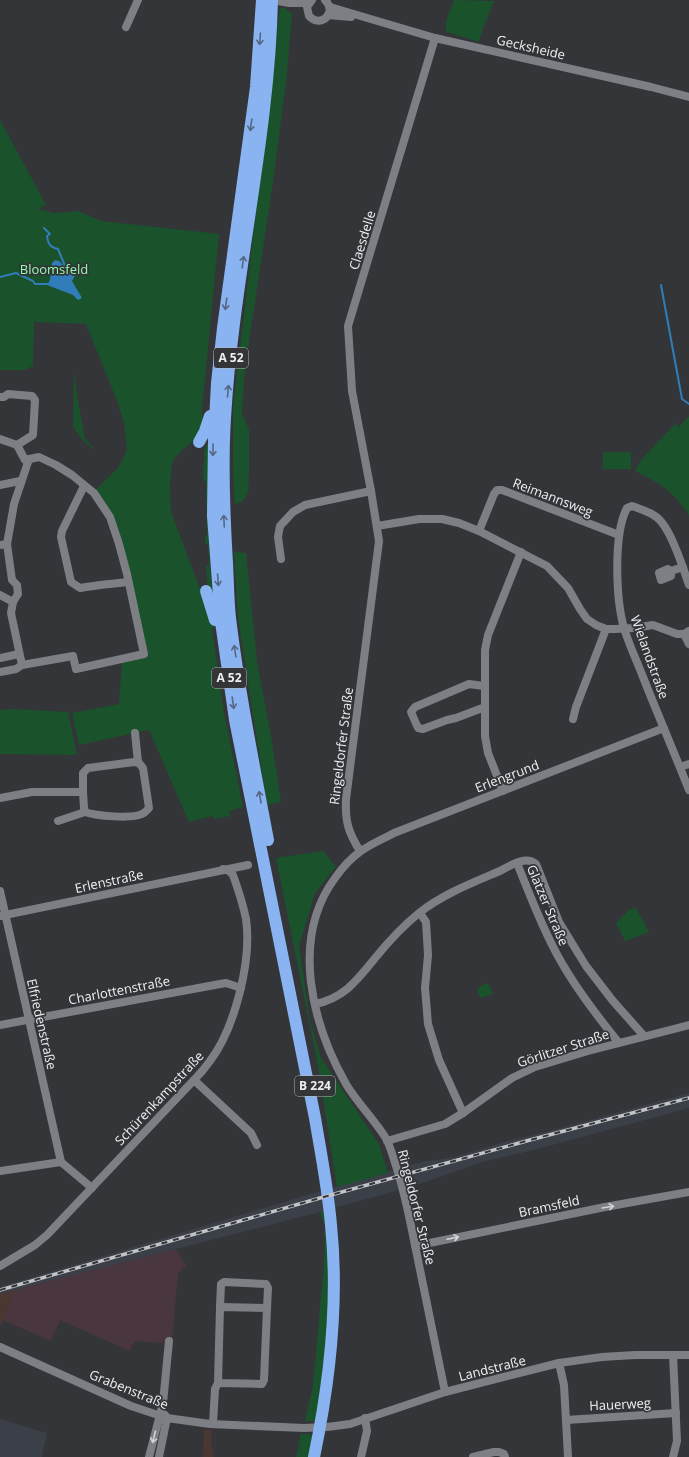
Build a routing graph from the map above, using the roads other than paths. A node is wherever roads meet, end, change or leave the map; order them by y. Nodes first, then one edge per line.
1 (138, 0) edge
2 (262, 0) edge
3 (272, 0) edge
4 (310, 1) edge
5 (289, 3) junction
6 (328, 7) edge
7 (307, 11) junction
8 (126, 27) dead end
9 (435, 38) junction
10 (689, 97) edge
11 (217, 383) junction
12 (0, 396) edge
13 (0, 439) edge
14 (200, 442) dead end
15 (17, 445) junction
16 (363, 454) joint
17 (29, 459) junction
18 (20, 481) junction
19 (0, 485) edge
20 (84, 486) junction
21 (371, 492) junction
22 (377, 526) junction
23 (480, 531) junction
24 (619, 535) junction
25 (3, 544) edge
26 (521, 552) junction
27 (281, 558) dead end
28 (683, 567) junction
29 (671, 571) dead end
30 (128, 582) junction
31 (689, 585) edge
32 (206, 591) dead end
33 (0, 594) edge
34 (13, 602) junction
35 (624, 628) junction
36 (606, 629) junction
37 (686, 633) edge
38 (223, 637) junction
39 (689, 644) edge
40 (19, 654) junction
41 (0, 658) edge
42 (22, 665) junction
43 (0, 672) edge
44 (484, 686) junction
45 (484, 707) junction
46 (240, 718) junction
47 (573, 719) dead end
48 (664, 728) junction
49 (135, 733) dead end
50 (138, 762) junction
51 (689, 764) edge
52 (680, 767) junction
53 (689, 790) edge
54 (502, 791) junction
55 (83, 792) junction
56 (0, 798) edge
57 (85, 812) junction
58 (58, 821) dead end
59 (360, 851) junction
60 (517, 863) junction
61 (248, 865) dead end
62 (223, 869) junction
63 (0, 890) edge
64 (420, 913) junction
65 (3, 916) edge
66 (242, 988) junction
67 (315, 1004) junction
68 (29, 1019) junction
69 (0, 1025) edge
70 (689, 1025) edge
71 (644, 1036) junction
72 (619, 1043) junction
73 (194, 1080) junction
74 (463, 1113) junction
75 (387, 1141) junction
76 (256, 1145) dead end
77 (61, 1162) junction
78 (0, 1171) edge
79 (92, 1188) junction
80 (689, 1192) edge
81 (415, 1246) junction
82 (0, 1266) edge
83 (220, 1307) junction
84 (267, 1308) junction
85 (169, 1341) dead end
86 (0, 1347) edge
87 (673, 1355) junction
88 (689, 1355) edge
89 (559, 1363) junction
90 (218, 1383) junction
91 (445, 1392) junction
92 (676, 1413) junction
93 (162, 1414) junction
94 (365, 1418) junction
95 (566, 1420) junction
96 (213, 1424) junction
97 (304, 1428) joint
98 (149, 1457) edge
99 (158, 1457) edge
100 (314, 1457) edge
101 (321, 1457) edge
102 (361, 1457) edge
103 (473, 1457) edge
104 (505, 1457) edge
105 (568, 1457) edge
106 (673, 1457) edge

1 - 8 street
2 -> 11 highway, A 52
3 - 5 street
46 -> 3 highway, A 52
4 - 5 street
4 - 7 street
5 - 7 street
6 - 7 street, Gecksheide
6 - 9 street, Gecksheide
9 - 10 street, Gecksheide
9 - 16 street, Claesdelle
11 - 14 highway
11 -> 38 highway, A 52
12 - 15 street
13 - 15 street
15 - 17 street
16 - 21 street, Ringeldorfer Straße
17 - 18 street
17 - 20 street
18 - 19 street
18 - 25 street
20 - 30 street
20 - 30 street
21 - 22 street, Ringeldorfer Straße
21 - 27 street
22 - 23 street
22 - 59 street, Ringeldorfer Straße
23 - 24 street, Reimannsweg
23 - 26 street
24 - 28 street, Wielandstraße
24 - 35 street, Wielandstraße
25 - 34 street
26 - 36 street
26 - 44 street
28 - 29 street
28 - 31 street, Wielandstraße
30 - 42 street
32 - 38 highway
33 - 34 street
34 - 40 street
35 - 36 street
35 - 37 street
35 - 48 street, Wielandstraße
36 - 47 street
37 - 39 street
38 -> 46 highway, A 52
40 - 41 street
40 - 42 street
42 - 43 street
44 - 45 street
44 - 45 street
45 - 54 street
46 - 100 highway, B 224
101 -> 46 highway, B 224
48 - 52 street, Wielandstraße
48 - 54 street, Erlengrund
49 - 50 street
50 - 55 street
50 - 57 street
51 - 52 street
52 - 53 street, Wielandstraße
54 - 59 street, Erlengrund
55 - 56 street
55 - 57 street
57 - 58 street
59 - 67 street, Ringeldorfer Straße
60 - 64 street
60 - 71 street, Glatzer Straße
60 - 72 street, Glatzer Straße
61 - 62 street, Erlenstraße
62 - 65 street, Erlenstraße
62 - 66 street, Schürenkampstraße
63 - 65 street, Elfriedenstraße
64 - 67 street
64 - 74 street
65 - 68 street, Elfriedenstraße
66 - 68 street, Charlottenstraße
66 - 73 street, Schürenkampstraße
67 - 75 street, Ringeldorfer Straße
68 - 69 street, Charlottenstraße
68 - 77 street, Elfriedenstraße
70 - 71 street, Görlitzer Straße
71 - 72 street, Görlitzer Straße
72 - 74 street, Görlitzer Straße
73 - 76 street
73 - 79 street, Schürenkampstraße
74 - 75 street, Görlitzer Straße
75 - 81 street, Ringeldorfer Straße
77 - 78 street
77 - 79 street
79 - 82 street, Schürenkampstraße
81 -> 80 street, Bramsfeld
81 - 91 street, Ringeldorfer Straße
83 - 84 street
83 - 84 street
83 - 90 street
84 - 90 street
85 - 93 street
86 - 93 street, Grabenstraße
87 - 88 street, Landstraße
87 - 89 street, Landstraße
87 - 92 street
89 - 91 street, Landstraße
89 - 95 street
90 - 96 street
91 - 94 street, Landstraße
92 - 95 street, Hauerweg
92 - 106 street
93 - 96 street, Grabenstraße
93 -> 98 street
93 - 99 street
94 - 97 street, Landstraße
94 - 102 street
95 - 105 street
96 - 97 street, Grabenstraße
103 - 104 street

